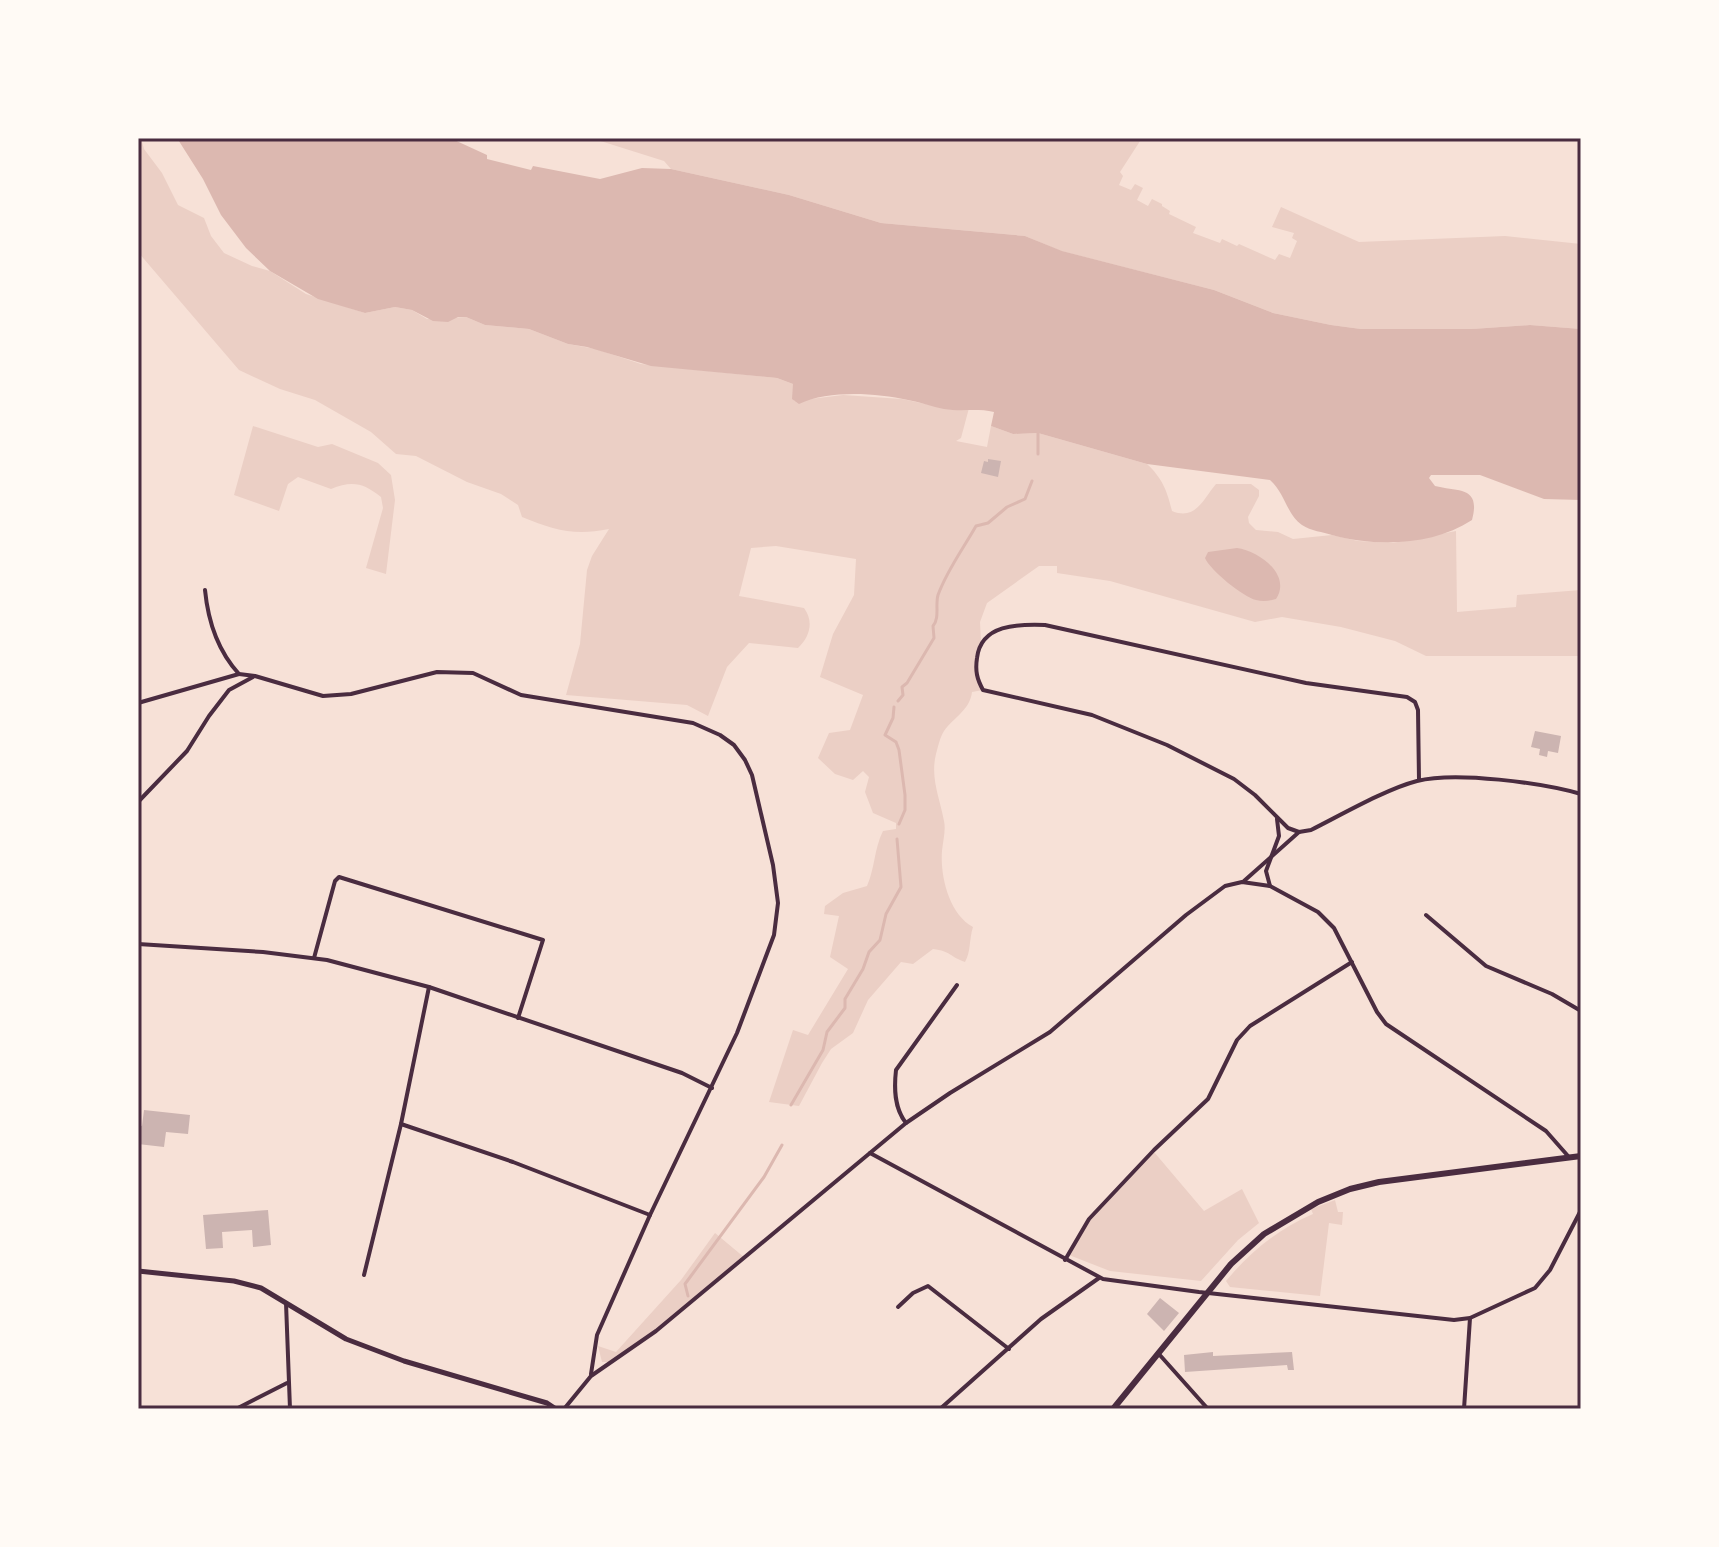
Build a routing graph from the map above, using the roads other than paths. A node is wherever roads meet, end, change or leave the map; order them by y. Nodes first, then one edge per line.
1 (205, 590) dead end
2 (239, 674) junction
3 (255, 676) junction
4 (138, 703) edge
5 (1419, 780) junction
6 (1581, 794) edge
7 (138, 802) edge
8 (1276, 817) junction
9 (1299, 832) junction
10 (1273, 854) junction
11 (1242, 882) junction
12 (1270, 886) junction
13 (1426, 915) dead end
14 (138, 944) edge
15 (314, 958) junction
16 (1352, 962) junction
17 (957, 985) dead end
18 (429, 987) junction
19 (1581, 1011) edge
20 (518, 1018) junction
21 (712, 1088) junction
22 (906, 1123) junction
23 (401, 1124) junction
24 (870, 1153) junction
25 (1568, 1156) junction
26 (1581, 1156) edge
27 (1581, 1210) edge
28 (650, 1215) junction
29 (1065, 1260) junction
30 (138, 1271) edge
31 (364, 1275) dead end
32 (1099, 1278) junction
33 (1209, 1293) junction
34 (286, 1303) junction
35 (898, 1307) dead end
36 (1470, 1318) junction
37 (1009, 1349) junction
38 (1158, 1353) junction
39 (591, 1376) junction
40 (287, 1383) junction
41 (236, 1409) edge
42 (290, 1409) edge
43 (556, 1409) edge
44 (564, 1409) edge
45 (940, 1409) edge
46 (1113, 1409) edge
47 (1208, 1409) edge
48 (1464, 1409) edge

1 - 2 street
2 - 3 street
2 - 4 street
3 - 7 street
3 - 21 street
5 - 6 street
5 - 8 street
5 - 9 street
8 - 9 street
8 - 10 street
9 - 10 street
10 - 11 street
10 - 12 street
11 - 12 street
11 - 22 street
12 - 16 street
13 - 19 street
14 - 15 street
15 - 18 street
15 - 20 street
16 - 25 street
16 - 29 street
17 - 22 street
18 - 20 street
18 - 23 street
20 - 21 street
21 - 28 street
22 - 24 street
23 - 28 street
23 - 31 street
24 - 29 street
24 - 39 street
25 - 26 main road
25 - 33 main road
27 - 36 street
28 - 39 street
29 - 32 street
30 - 34 street
32 - 33 street
32 - 37 street
33 - 36 street
33 - 38 main road
34 - 40 street
34 - 43 street
35 - 37 street
36 - 48 street
37 - 45 street
38 - 46 main road
38 - 47 street
39 - 44 street
40 - 41 street
40 - 42 street

